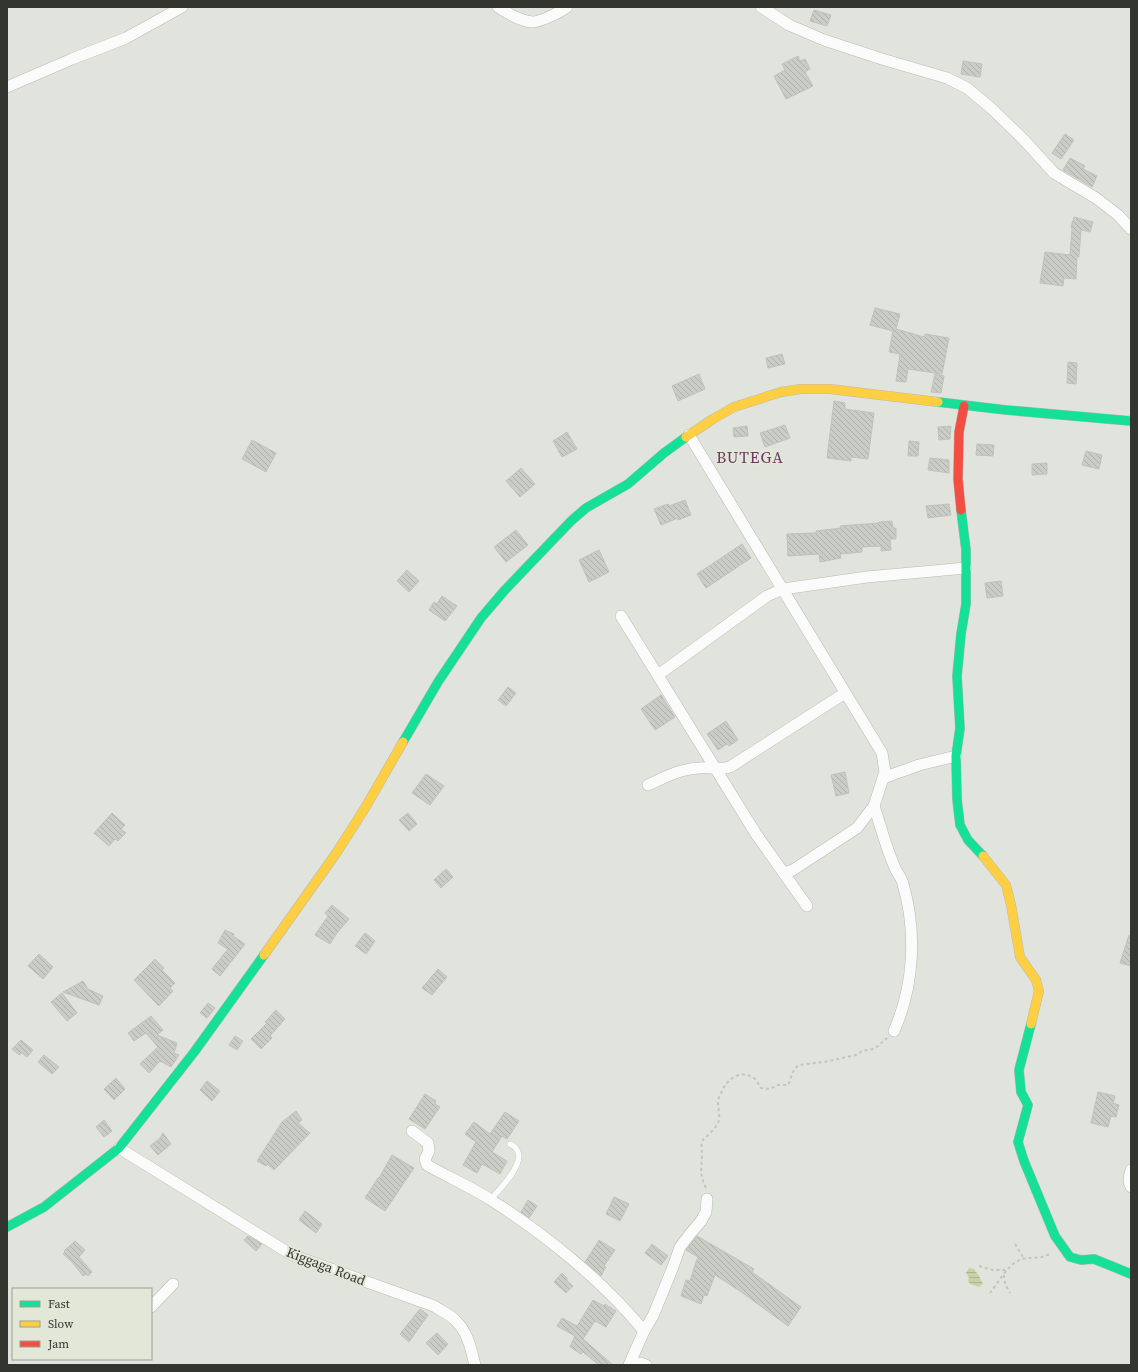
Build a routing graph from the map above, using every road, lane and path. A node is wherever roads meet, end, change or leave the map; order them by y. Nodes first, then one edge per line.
1 (182, 7) edge
2 (498, 7) edge
3 (567, 7) edge
4 (761, 7) edge
5 (7, 87) edge
6 (1131, 228) edge
7 (964, 406) junction
8 (1131, 421) edge
9 (689, 435) junction
10 (966, 568) junction
11 (783, 589) junction
12 (622, 616) dead end
13 (658, 675) junction
14 (845, 693) junction
15 (956, 756) junction
16 (716, 768) junction
17 (883, 778) junction
18 (648, 785) dead end
19 (874, 806) junction
20 (784, 873) junction
21 (806, 906) dead end
22 (894, 1031) joint
23 (412, 1131) dead end
24 (510, 1144) dead end
25 (119, 1148) junction
26 (1131, 1170) edge
27 (1131, 1188) edge
28 (491, 1199) junction
29 (707, 1199) joint
30 (7, 1227) edge
31 (1059, 1241) junction
32 (1016, 1244) dead end
33 (1024, 1257) junction
34 (979, 1266) dead end
35 (1008, 1270) junction
36 (1004, 1274) junction
37 (1131, 1274) edge
38 (173, 1284) dead end
39 (990, 1293) dead end
40 (1010, 1293) dead end
41 (152, 1307) edge
42 (644, 1331) junction
43 (629, 1364) edge
44 (475, 1365) edge
45 (646, 1365) edge

1 - 5 street
2 - 3 street
4 - 6 street
7 - 8 street
7 - 9 street
7 - 10 street
9 - 11 street
9 - 25 street
10 - 11 street
10 - 15 street
11 - 13 street
11 - 14 street
12 - 13 street
13 - 16 street
14 - 16 street
14 - 17 street
15 - 17 street
15 - 31 street
16 - 18 street
16 - 20 street
17 - 19 street
19 - 20 street
19 - 22 street
20 - 21 street
22 - 29 path
23 - 28 street
24 - 28 lane
25 - 30 street
25 - 44 street, Kiggaga Road
26 - 27 street
28 - 42 street
29 - 42 street
31 - 33 path
31 - 37 street
32 - 33 path
33 - 35 path
34 - 35 path
35 - 36 path
36 - 39 path
36 - 40 path
38 - 41 street
42 - 43 street
43 - 45 street

